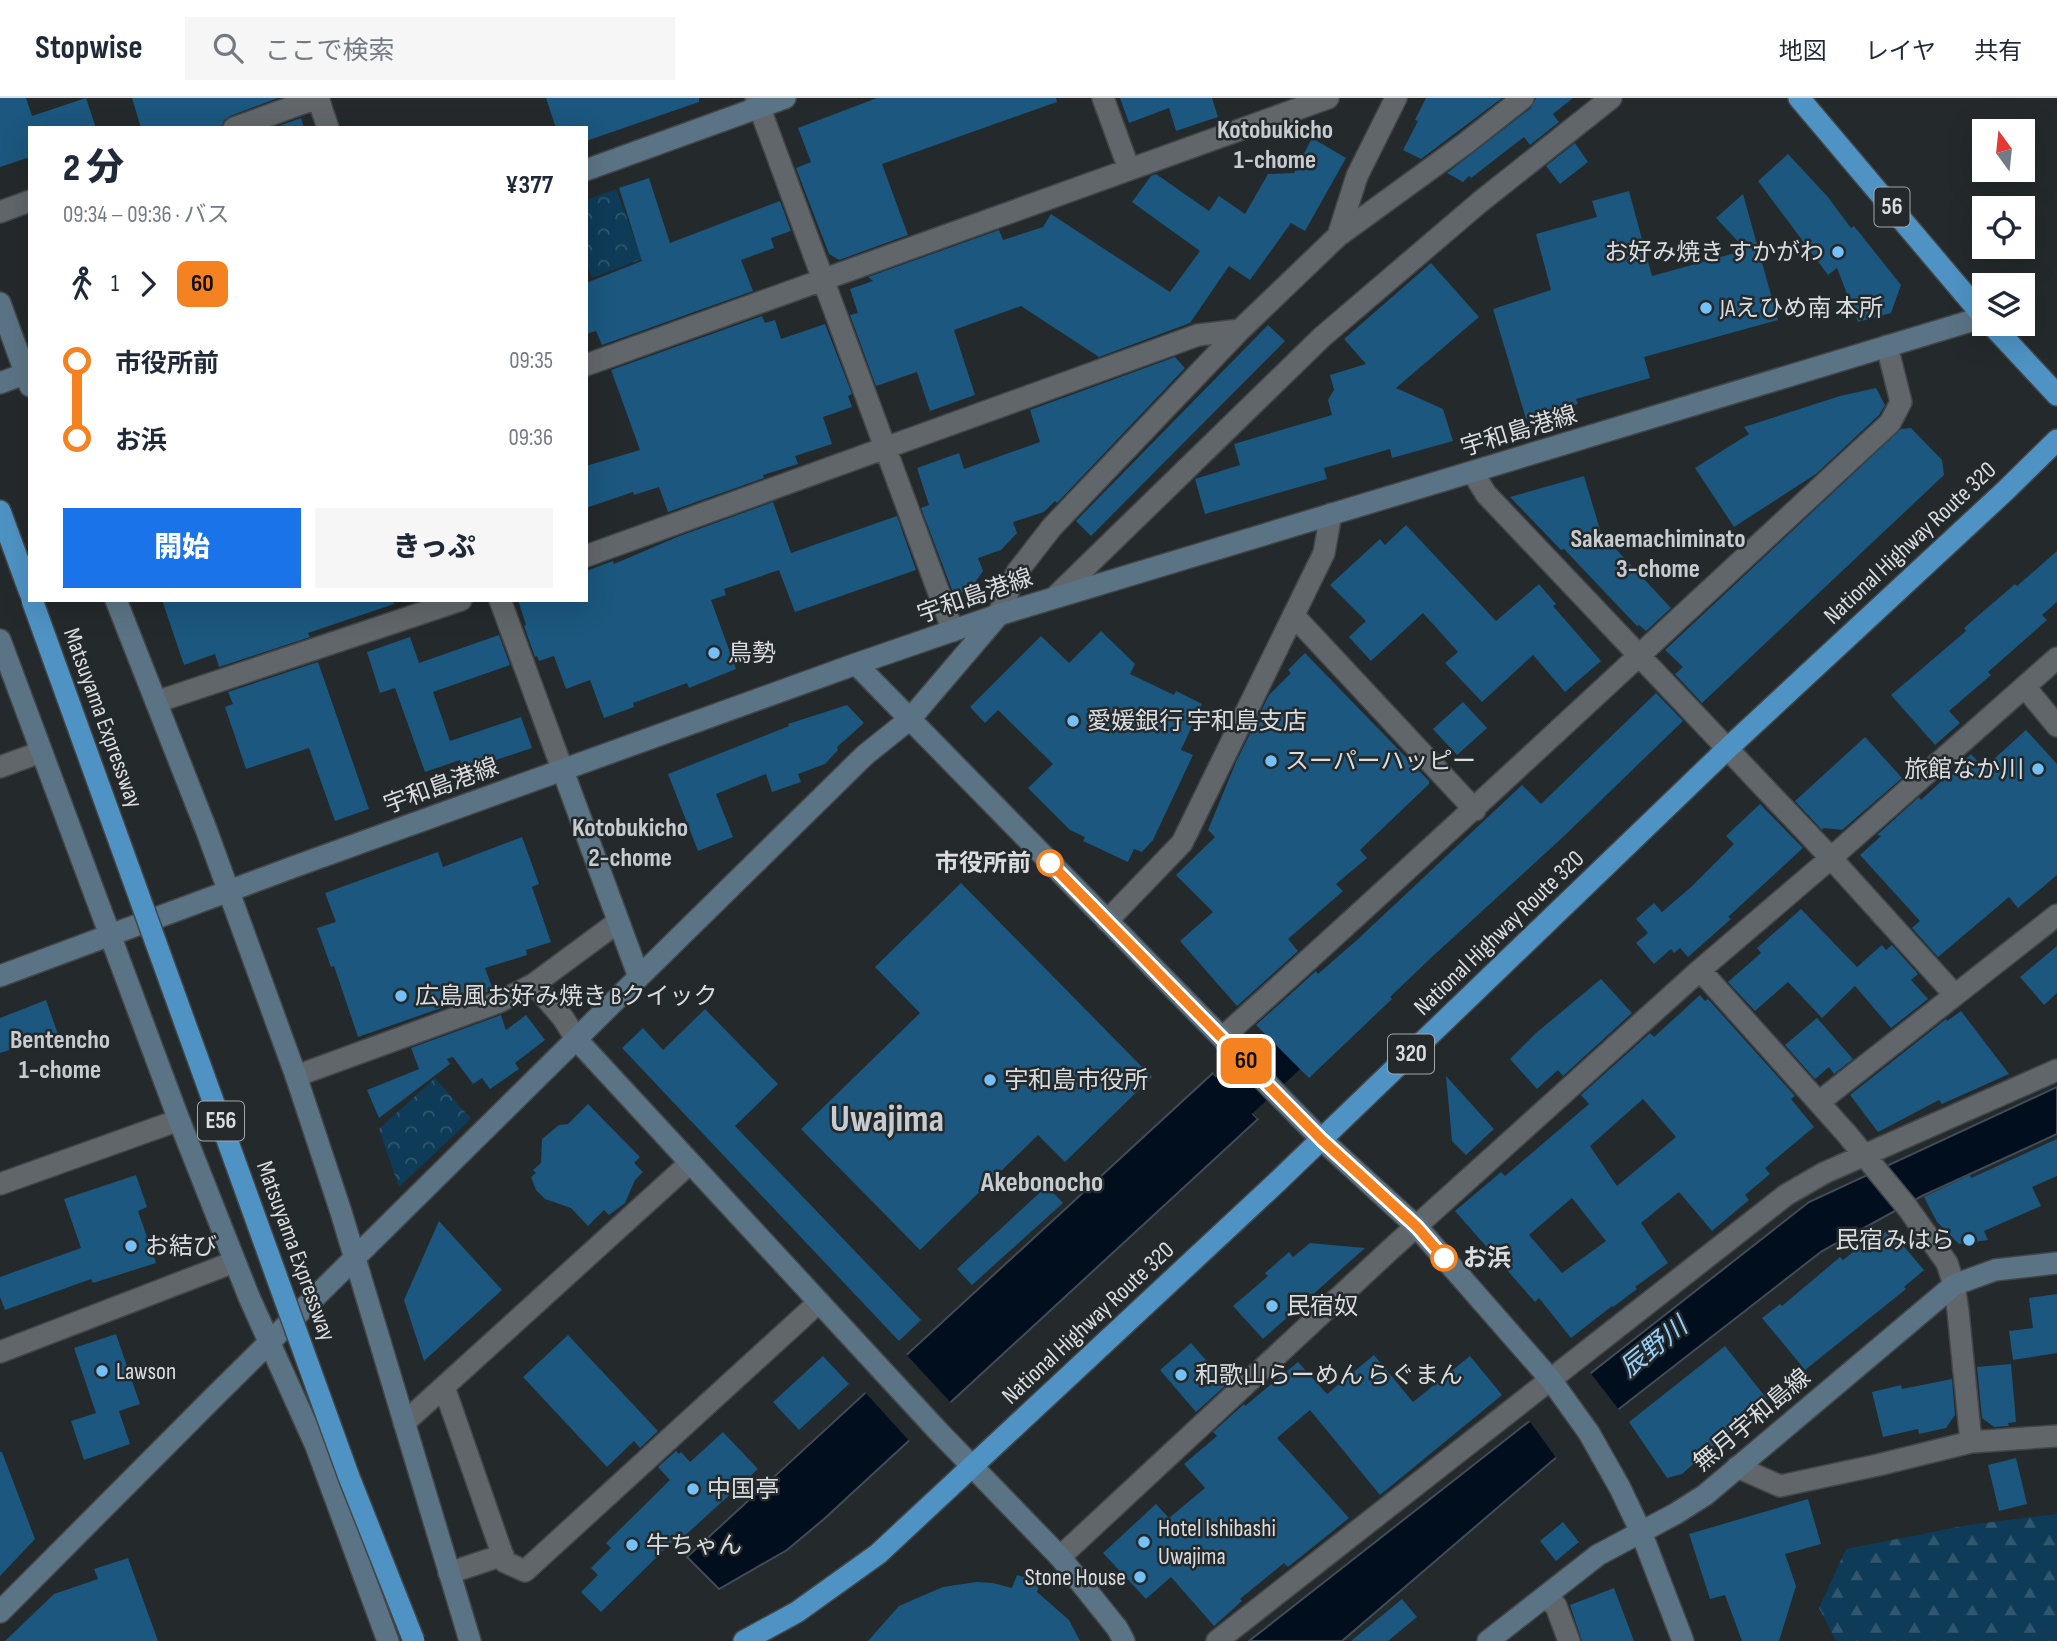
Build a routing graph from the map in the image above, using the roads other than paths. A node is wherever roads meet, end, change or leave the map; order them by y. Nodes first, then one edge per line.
1 (317, 98) edge
2 (785, 98) edge
3 (1103, 98) edge
4 (1328, 98) edge
5 (1396, 98) edge
6 (1523, 98) edge
7 (1611, 98) edge
8 (1799, 98) edge
9 (758, 103) edge
10 (240, 126) edge
11 (327, 126) edge
12 (588, 169) edge
13 (1129, 169) junction
14 (28, 202) edge
15 (0, 212) edge
16 (1339, 236) junction
17 (822, 280) junction
18 (0, 303) edge
19 (1972, 303) edge
20 (1972, 321) edge
21 (1240, 330) junction
22 (2002, 336) edge
23 (1887, 346) junction
24 (588, 364) edge
25 (28, 377) edge
26 (0, 383) edge
27 (2057, 395) edge
28 (2057, 440) edge
29 (885, 446) junction
30 (1473, 473) junction
31 (0, 512) edge
32 (1331, 514) junction
33 (588, 554) edge
34 (28, 588) edge
35 (1056, 596) junction
36 (33, 602) edge
37 (117, 602) edge
38 (455, 602) edge
39 (501, 602) edge
40 (999, 615) junction
41 (1294, 616) junction
42 (953, 631) junction
43 (0, 640) edge
44 (2057, 658) edge
45 (1644, 660) junction
46 (856, 664) junction
47 (2025, 687) junction
48 (156, 702) junction
49 (910, 719) junction
50 (2057, 726) edge
51 (1727, 749) junction
52 (41, 752) junction
53 (0, 767) edge
54 (563, 771) junction
55 (1475, 810) junction
56 (1831, 858) junction
57 (229, 890) junction
58 (2057, 915) edge
59 (1107, 921) junction
60 (618, 922) junction
61 (111, 936) junction
62 (1700, 970) junction
63 (0, 976) edge
64 (639, 977) junction
65 (534, 984) junction
66 (1954, 994) junction
67 (577, 1040) junction
68 (1230, 1044) junction
69 (2057, 1070) edge
70 (296, 1076) junction
71 (1819, 1102) junction
72 (179, 1119) junction
73 (1322, 1140) junction
74 (1869, 1161) junction
75 (690, 1163) junction
76 (0, 1184) edge
77 (1417, 1227) junction
78 (355, 1259) junction
79 (234, 1262) junction
80 (2057, 1263) edge
81 (1954, 1285) junction
82 (819, 1302) junction
83 (270, 1343) junction
84 (0, 1352) edge
85 (1555, 1384) junction
86 (444, 1387) junction
87 (404, 1423) junction
88 (2057, 1436) edge
89 (1971, 1442) junction
90 (972, 1466) junction
91 (1737, 1467) junction
92 (1641, 1532) junction
93 (503, 1555) junction
94 (1060, 1557) junction
95 (449, 1573) junction
96 (1545, 1597) junction
97 (0, 1612) edge
98 (388, 1641) edge
99 (414, 1641) edge
100 (470, 1641) edge
101 (744, 1641) edge
102 (1124, 1641) edge
103 (1217, 1641) edge
104 (1488, 1641) edge
105 (1569, 1641) edge
106 (1683, 1641) edge

1 - 10 street
1 - 11 street
2 - 9 street
3 - 13 street
4 - 13 street
5 - 16 street
6 - 16 street
7 - 35 street
8 - 19 highway, 56
9 - 12 street
9 - 17 street
13 - 17 street
14 - 15 street
16 - 21 street
17 - 24 street
17 - 29 street
18 - 25 street
20 - 23 street, 宇和島港線
21 - 29 street
21 - 40 street
22 - 27 highway
23 - 30 street, 宇和島港線
23 - 45 street
25 - 26 street
28 - 51 highway, National Highway Route 320 / 320
29 - 33 street
29 - 42 street
30 - 32 street, 宇和島港線
30 - 45 street
31 - 34 highway
32 - 35 street, 宇和島港線
32 - 41 street
35 - 40 street, 宇和島港線
36 - 99 highway, Matsuyama Expressway / E56, bridge
37 - 48 street
38 - 48 street
39 - 54 street
40 - 42 street, 宇和島港線
40 - 49 street
41 - 55 street
41 - 59 street
42 - 46 street, 宇和島港線
43 - 52 street
44 - 47 street
45 - 51 street
45 - 55 street
46 - 49 street
46 - 54 street, 宇和島港線
47 - 50 street
47 - 56 street
48 - 57 street
49 - 59 street
49 - 64 street
51 - 56 street
51 - 73 highway, National Highway Route 320 / 320
52 - 53 street
52 - 61 street
54 - 57 street, 宇和島港線
54 - 60 street
55 - 68 street
56 - 62 street
56 - 66 street
57 - 61 street, 宇和島港線
57 - 70 street
58 - 66 street
59 - 68 street
60 - 64 street
60 - 65 street
61 - 63 street, 宇和島港線
61 - 72 street
62 - 71 street
62 - 77 street
64 - 67 street
65 - 67 street
65 - 70 street
66 - 71 street
67 - 75 street
67 - 78 street
68 - 73 street
69 - 74 street
70 - 78 street
71 - 74 street
72 - 76 street
72 - 79 street
73 - 77 street
73 - 90 highway, National Highway Route 320 / 320
74 - 81 street
74 - 85 street
75 - 82 street
75 - 86 street
77 - 85 street
77 - 94 street
78 - 83 street
78 - 87 street
79 - 83 street
79 - 84 street
80 - 81 street, 無月宇和島線
81 - 89 street
81 - 91 street, 無月宇和島線
82 - 90 street
82 - 93 street
83 - 97 street
83 - 98 street
85 - 92 street
85 - 103 street
86 - 87 street
86 - 93 street
87 - 95 street
88 - 89 street
89 - 91 street
90 - 94 street
90 - 101 highway, National Highway Route 320 / 320
91 - 92 street, 無月宇和島線
92 - 96 street, 無月宇和島線
92 - 106 street
93 - 95 street
94 - 102 street
95 - 100 street
96 - 104 street, 無月宇和島線
96 - 105 street

